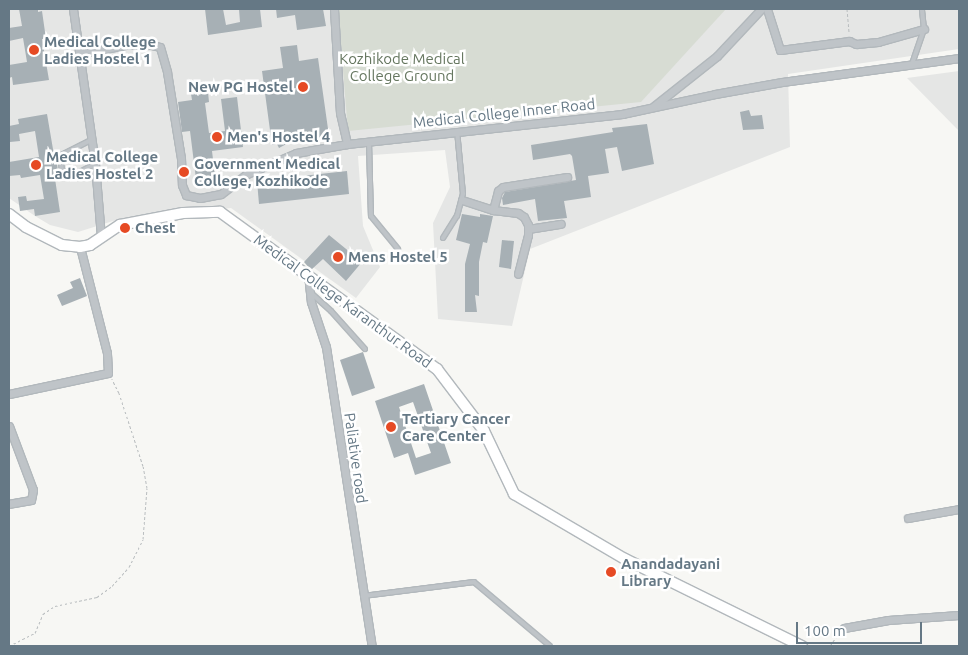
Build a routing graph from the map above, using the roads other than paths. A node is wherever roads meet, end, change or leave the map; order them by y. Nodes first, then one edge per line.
1 (73, 9) edge
2 (334, 9) edge
3 (761, 9) edge
4 (767, 9) edge
5 (922, 9) edge
6 (924, 29) junction
7 (79, 54) junction
8 (959, 58) edge
9 (912, 64) junction
10 (652, 108) junction
11 (457, 131) junction
12 (92, 139) junction
13 (369, 142) junction
14 (347, 144) junction
15 (95, 164) junction
16 (567, 177) dead end
17 (462, 200) junction
18 (493, 210) junction
19 (9, 214) edge
20 (561, 224) dead end
21 (528, 229) junction
22 (101, 237) junction
23 (443, 238) dead end
24 (80, 247) junction
25 (398, 249) dead end
26 (308, 274) junction
27 (518, 274) dead end
28 (310, 292) junction
29 (365, 349) dead end
30 (9, 394) edge
31 (9, 426) edge
32 (9, 504) edge
33 (959, 509) edge
34 (908, 518) dead end
35 (363, 596) junction
36 (959, 615) edge
37 (844, 628) road end
38 (372, 646) edge
39 (550, 646) edge
40 (799, 646) edge

1 - 7 street
2 - 14 street
3 - 10 street, Medical College Inner Road
4 - 6 street
5 - 6 lane
6 - 9 lane
7 - 12 street
7 - 14 street, Medical College Inner Road
8 - 9 street
9 - 10 street
10 - 11 street, Medical College Inner Road
11 - 13 street, Medical College Inner Road
11 - 17 lane
12 - 15 street
12 - 15 lane
13 - 14 street, Medical College Inner Road
13 - 25 lane
15 - 22 street
16 - 18 street
17 - 18 street
17 - 23 lane
18 - 21 street
19 - 24 main road
20 - 21 street
21 - 27 street
22 - 24 main road, Medical College Karanthur Road
22 - 26 main road, Medical College Karanthur Road
24 - 30 street
26 - 28 street, Paliative road
26 - 40 main road, Medical College Karanthur Road
28 - 29 lane
28 - 35 street, Paliative road
31 - 32 street
33 - 34 street
35 - 38 street, Paliative road
35 - 39 lane
36 - 37 street

